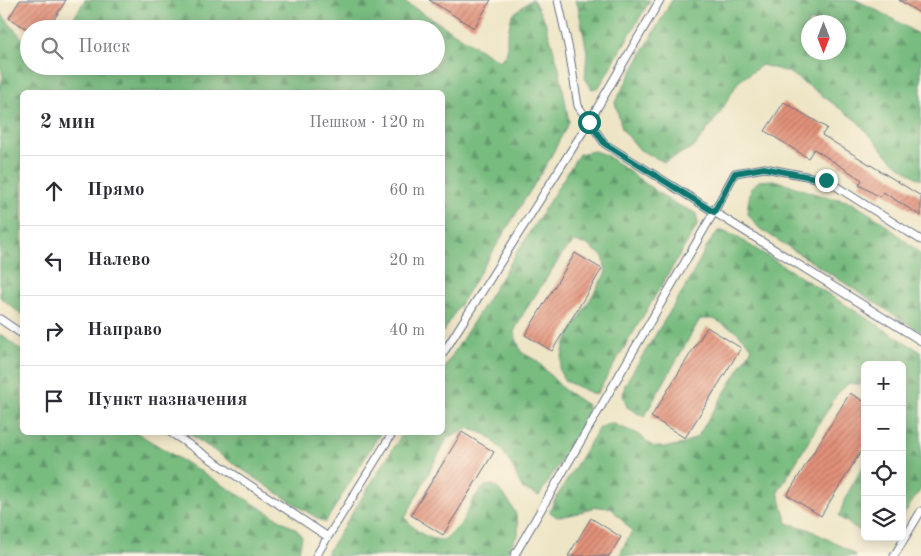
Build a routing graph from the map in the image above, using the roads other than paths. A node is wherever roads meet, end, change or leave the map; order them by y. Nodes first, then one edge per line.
1 (558, 0) edge
2 (660, 0) edge
3 (589, 122) junction
4 (714, 212) junction
5 (921, 240) edge
6 (0, 319) edge
7 (20, 333) edge
8 (921, 341) edge
9 (445, 350) edge
10 (175, 435) edge
11 (392, 435) edge
12 (921, 511) edge
13 (328, 536) junction
14 (316, 556) edge
15 (514, 556) edge
16 (894, 556) edge

1 - 3 lane
2 - 3 lane
3 - 4 lane
3 - 9 lane
4 - 5 lane
4 - 8 lane
4 - 15 lane
6 - 7 lane
10 - 13 lane
11 - 13 lane
12 - 16 lane
13 - 14 lane

